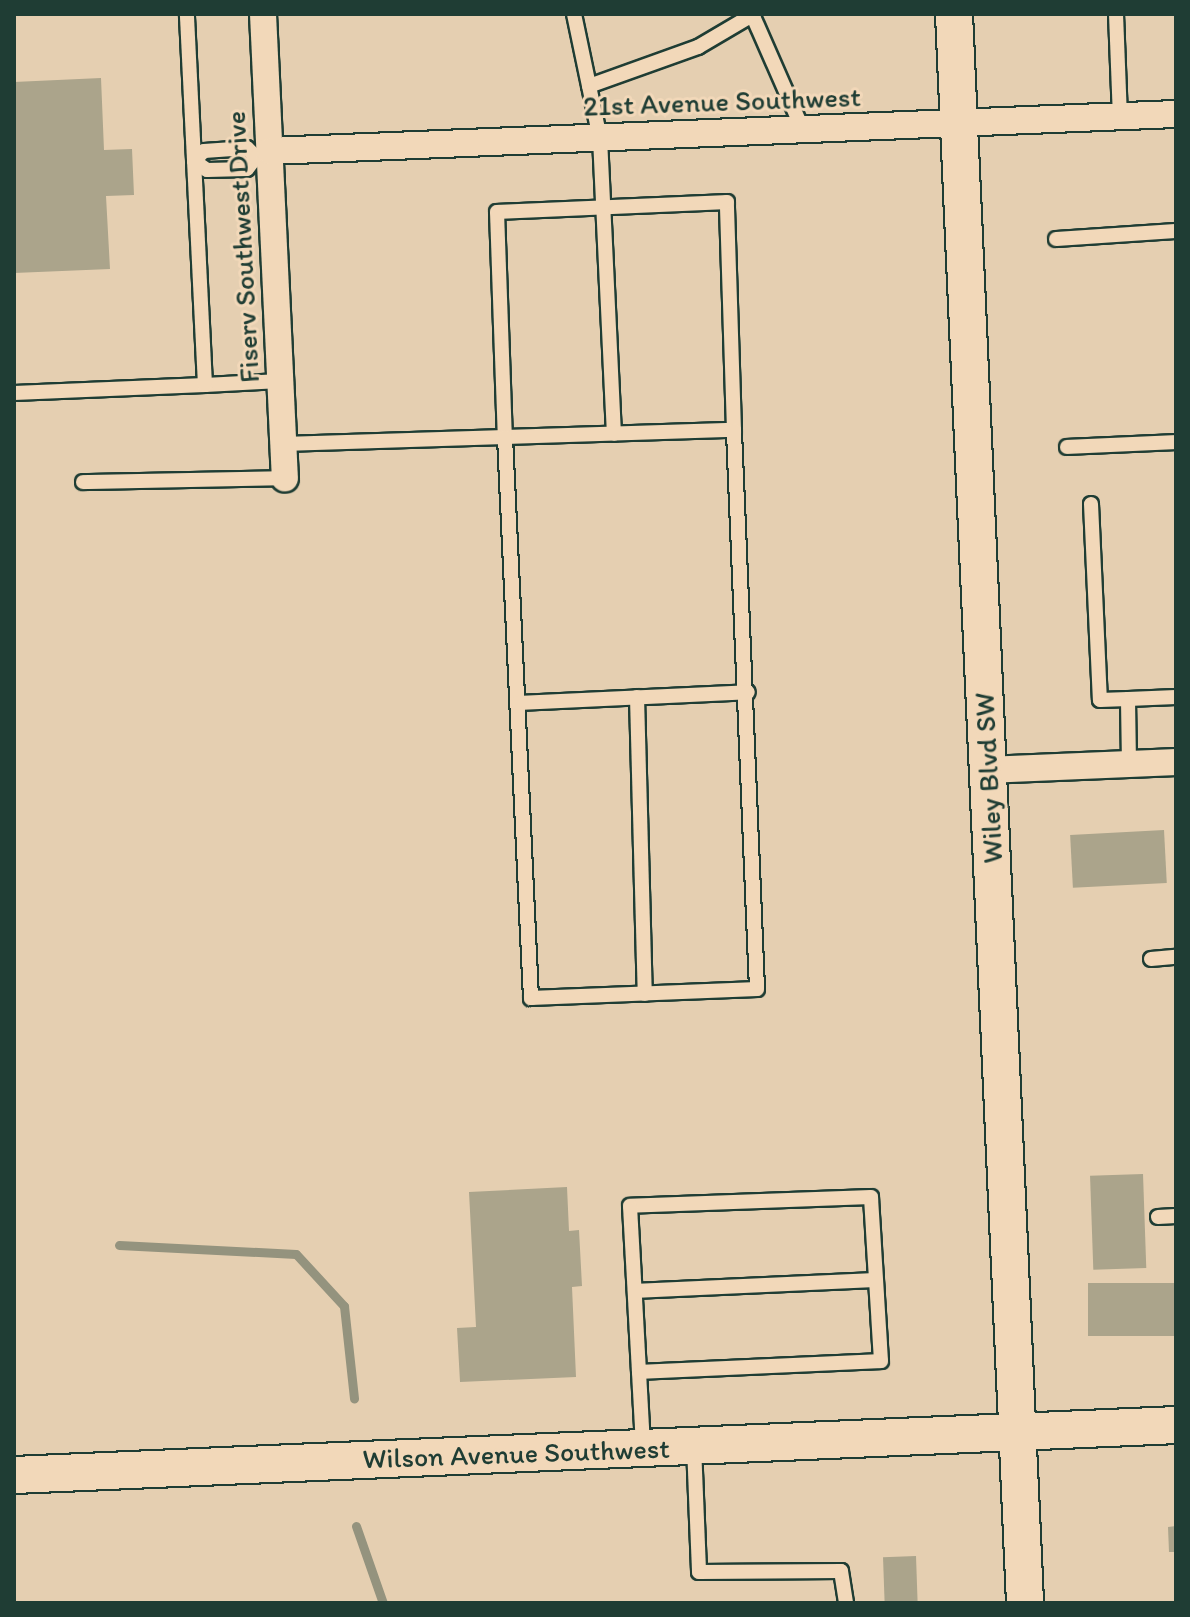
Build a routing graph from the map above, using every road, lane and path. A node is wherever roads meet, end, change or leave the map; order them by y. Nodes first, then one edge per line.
1 (187, 14) edge
2 (263, 14) edge
3 (574, 14) edge
4 (954, 14) edge
5 (1116, 14) edge
6 (753, 15) edge
7 (589, 86) junction
8 (1176, 114) edge
9 (1120, 116) junction
10 (960, 124) junction
11 (803, 130) junction
12 (600, 138) junction
13 (265, 155) junction
14 (194, 161) junction
15 (605, 208) junction
16 (1176, 231) edge
17 (1056, 239) dead end
18 (280, 381) junction
19 (205, 385) junction
20 (14, 393) edge
21 (734, 430) junction
22 (614, 434) junction
23 (505, 437) junction
24 (1176, 442) edge
25 (283, 444) junction
26 (1067, 447) dead end
27 (285, 478) joint
28 (83, 482) dead end
29 (1091, 504) dead end
30 (748, 692) junction
31 (637, 697) junction
32 (1176, 697) edge
33 (1128, 699) junction
34 (518, 703) junction
35 (1176, 762) edge
36 (1129, 764) junction
37 (987, 770) junction
38 (1176, 957) edge
39 (1151, 959) dead end
40 (645, 994) junction
41 (1176, 1216) edge
42 (1158, 1217) dead end
43 (874, 1280) junction
44 (635, 1291) junction
45 (639, 1372) junction
46 (1176, 1425) edge
47 (1017, 1432) junction
48 (694, 1446) junction
49 (643, 1448) junction
50 (14, 1475) edge
51 (846, 1603) edge
52 (1025, 1603) edge

1 - 14 lane
2 - 13 street, Fiserv Southwest Drive
3 - 7 lane
4 - 10 street, Wiley Blvd SW
5 - 9 lane
6 - 7 lane
6 - 11 lane
7 - 12 lane
8 - 9 street, 21st Avenue Southwest
9 - 10 street, 21st Avenue Southwest
10 - 11 street, 21st Avenue Southwest
10 - 37 street, Wiley Blvd SW
11 - 12 street, 21st Avenue Southwest
12 - 13 street, 21st Avenue Southwest
12 - 15 lane
13 - 14 lane
13 - 18 street, Fiserv Southwest Drive
14 - 19 lane
15 - 21 lane
15 - 22 lane
15 - 23 lane
16 - 17 lane
18 - 19 lane
18 - 25 street, Fiserv Southwest Drive
19 - 20 lane
21 - 22 lane
21 - 30 lane
22 - 23 lane
23 - 25 lane
23 - 34 lane
24 - 26 lane
25 - 27 street, Fiserv Southwest Drive
27 - 28 lane
29 - 33 lane
30 - 31 lane
30 - 40 lane
31 - 34 lane
31 - 40 lane
32 - 33 lane
33 - 36 lane
34 - 40 lane
35 - 36 street
36 - 37 street
37 - 47 street, Wiley Blvd SW
38 - 39 lane
41 - 42 lane
43 - 44 lane
43 - 44 lane
43 - 45 lane
44 - 45 lane
45 - 49 lane
46 - 47 street, Wilson Avenue Southwest
47 - 48 street, Wilson Avenue Southwest
47 - 52 street, Wiley Blvd SW
48 - 49 street, Wilson Avenue Southwest
48 - 51 lane
49 - 50 street, Wilson Avenue Southwest

